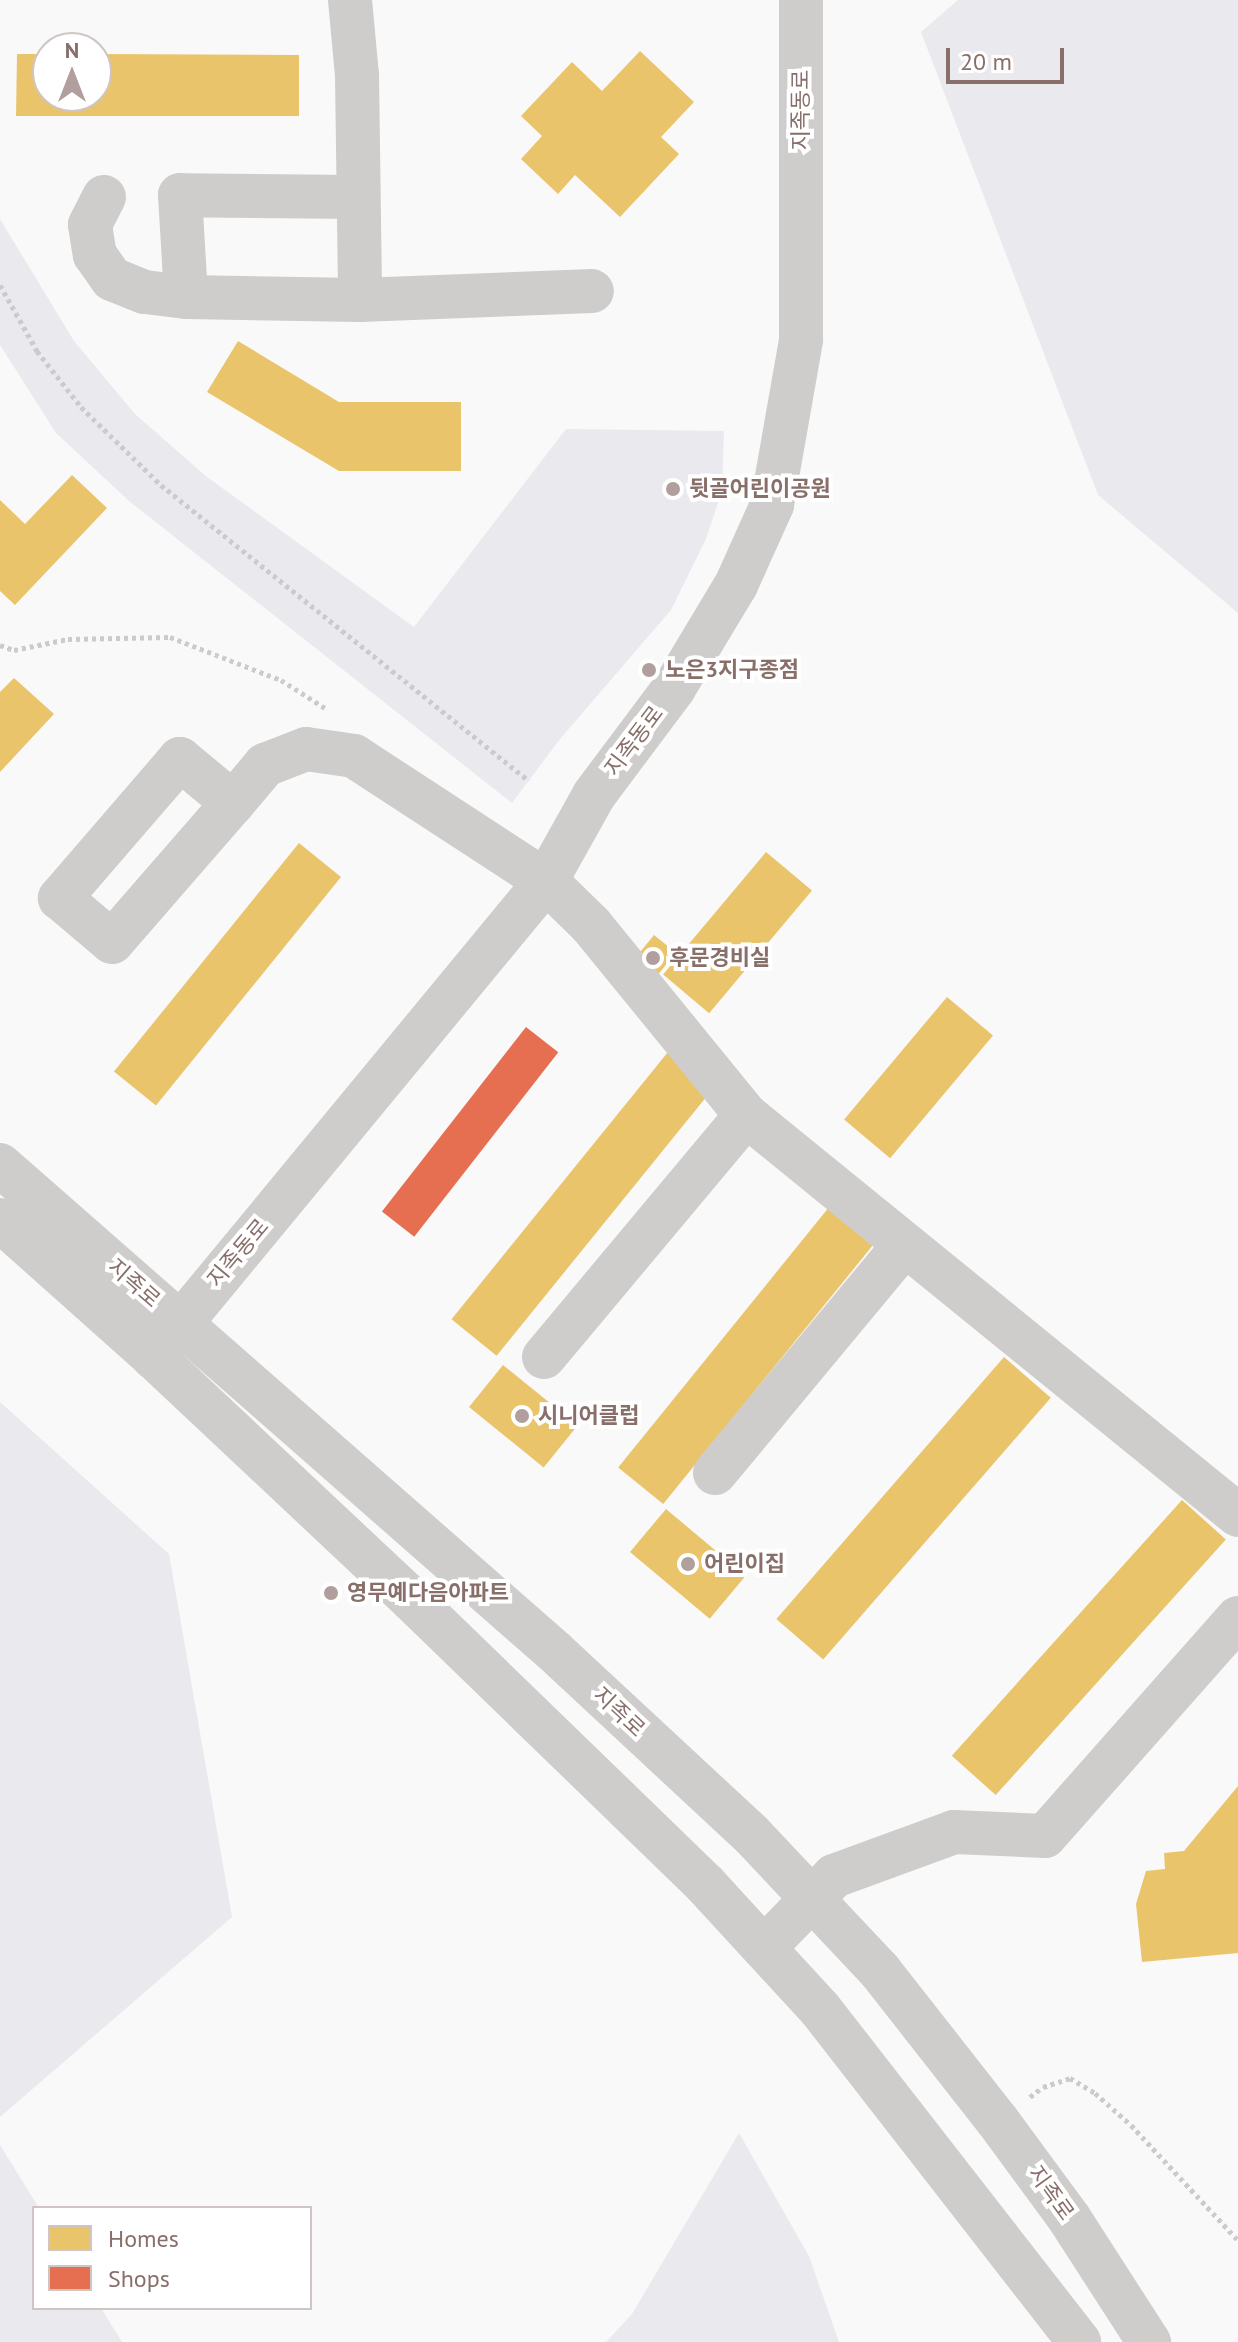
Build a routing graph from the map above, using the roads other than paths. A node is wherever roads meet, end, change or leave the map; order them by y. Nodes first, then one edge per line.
1 (350, 0) edge
2 (801, 0) edge
3 (104, 197) dead end
4 (357, 197) junction
5 (592, 291) dead end
6 (186, 297) junction
7 (360, 300) junction
8 (233, 803) dead end
9 (546, 881) junction
10 (746, 1115) junction
11 (0, 1165) edge
12 (0, 1220) edge
13 (904, 1245) junction
14 (180, 1323) junction
15 (153, 1357) junction
16 (544, 1357) dead end
17 (715, 1473) dead end
18 (1238, 1515) edge
19 (1238, 1618) edge
20 (812, 1899) junction
21 (764, 1948) junction
22 (1079, 2342) edge
23 (1149, 2342) edge

1 - 4 street
2 - 9 street, 지족동로
3 - 6 street
4 - 6 street
4 - 7 street
5 - 7 street
6 - 7 street
8 - 9 street
9 - 10 street
9 - 14 street, 지족동로
10 - 13 street
10 - 16 street
11 - 14 street, 지족로
12 - 15 street, 지족로
13 - 17 street
13 - 18 street
14 - 15 street, 지족동로
14 - 20 street, 지족로
15 - 21 street, 지족로
19 - 20 street
20 - 21 street
20 - 23 street, 지족로
21 - 22 street, 지족로

